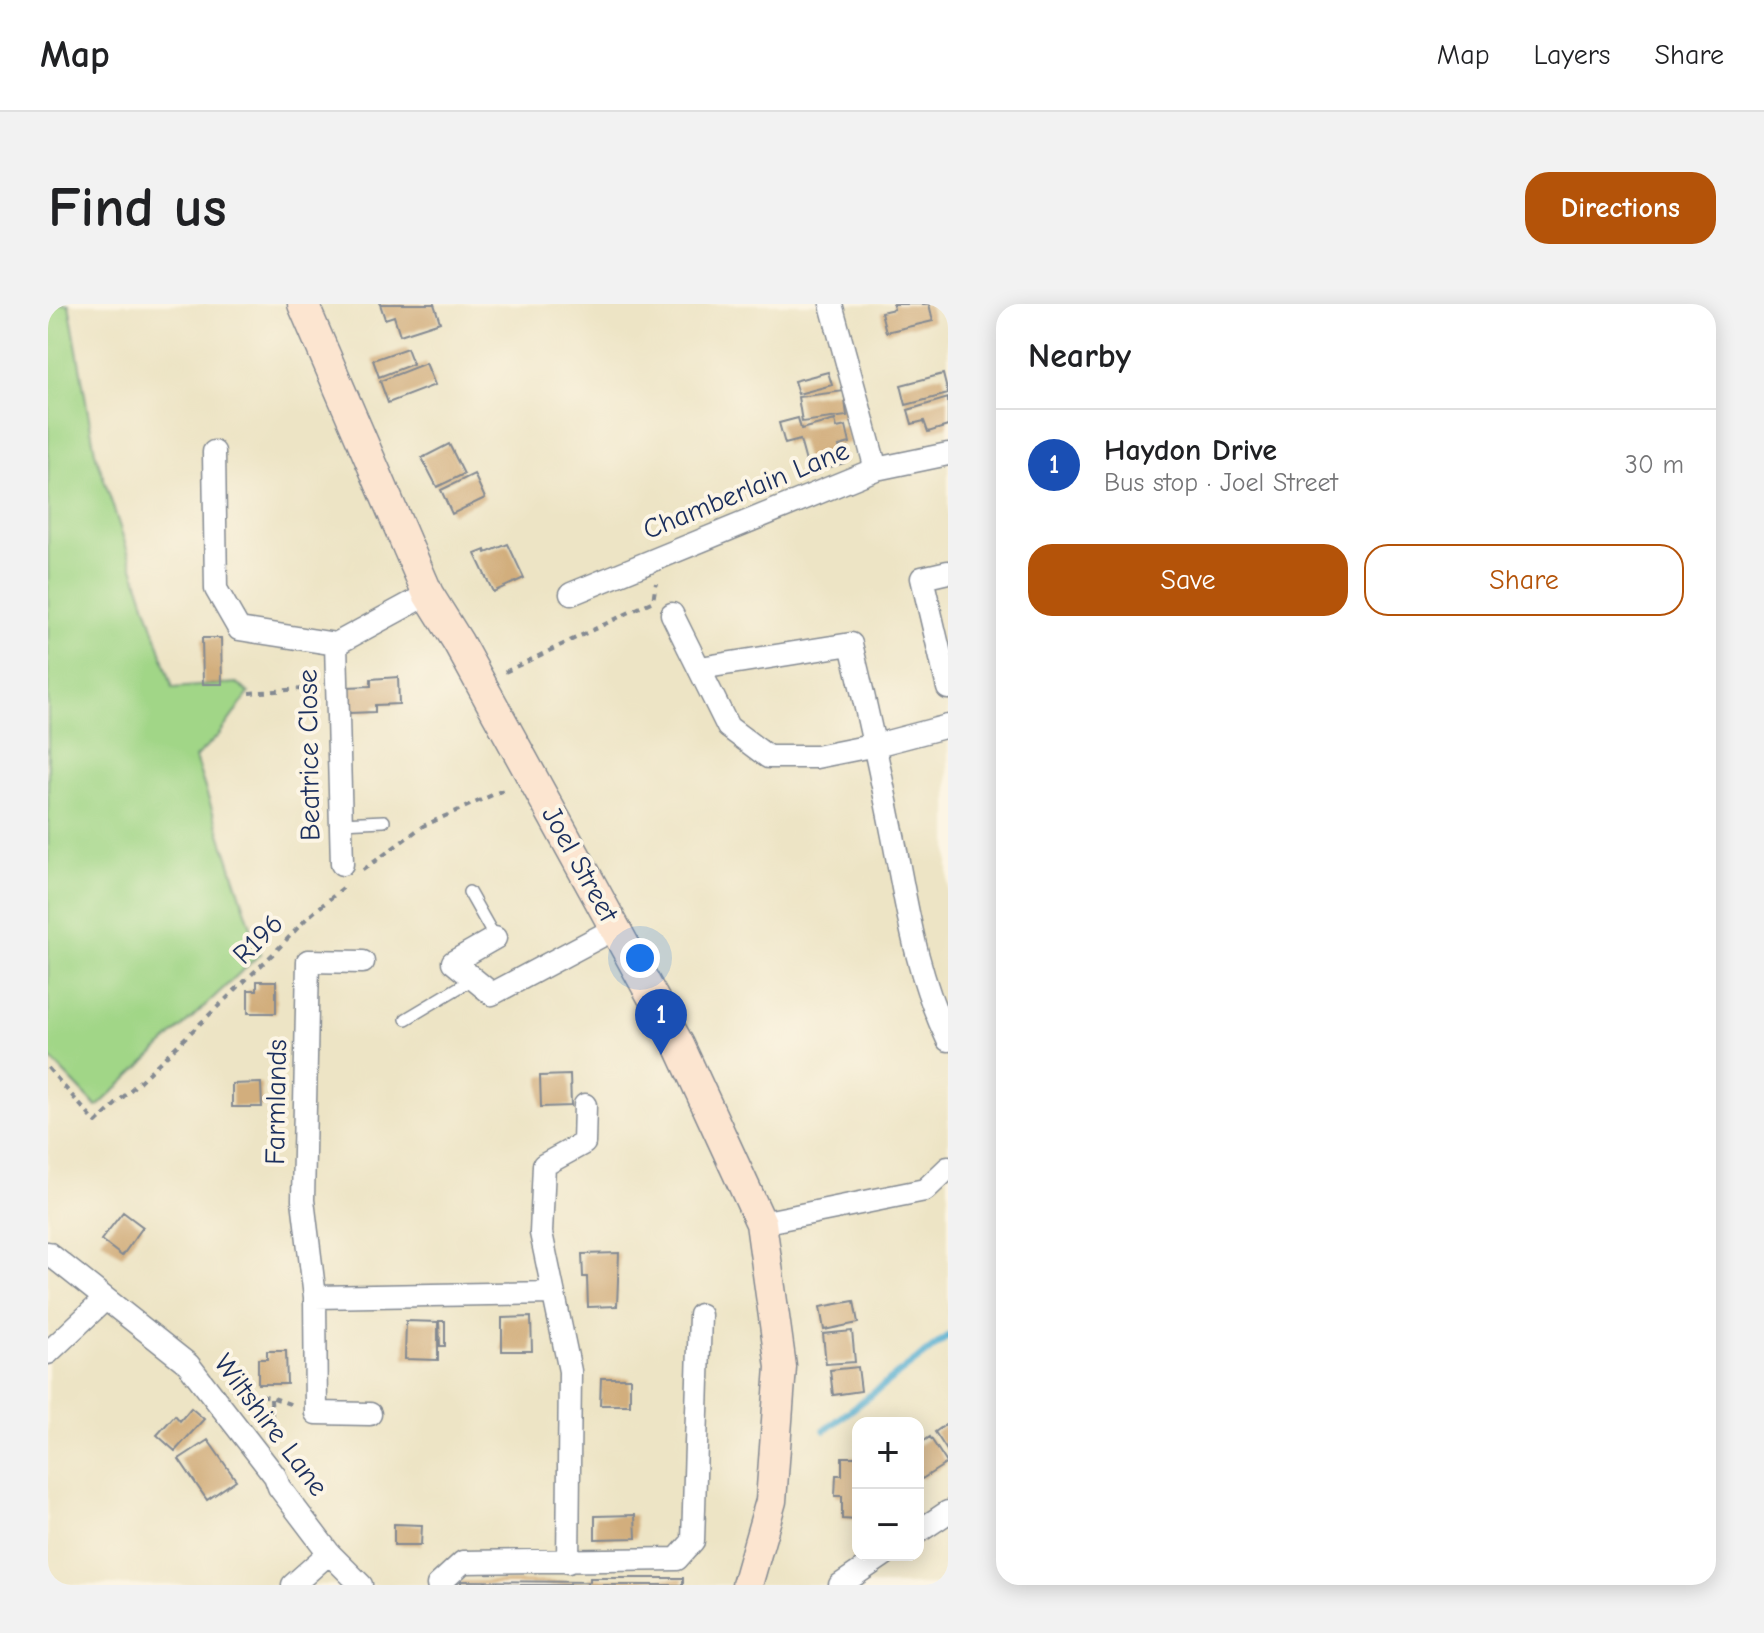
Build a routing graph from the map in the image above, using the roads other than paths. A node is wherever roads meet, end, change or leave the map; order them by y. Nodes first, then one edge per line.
1 (303, 304) edge
2 (831, 304) edge
3 (214, 452) dead end
4 (948, 454) edge
5 (876, 469) junction
6 (948, 572) edge
7 (428, 594) junction
8 (571, 594) dead end
9 (672, 614) dead end
10 (336, 644) junction
11 (700, 668) junction
12 (948, 688) edge
13 (948, 726) edge
14 (876, 745) junction
15 (384, 821) dead end
16 (341, 823) junction
17 (352, 872) road end
18 (469, 892) dead end
19 (616, 928) junction
20 (495, 938) joint
21 (363, 962) dead end
22 (473, 979) junction
23 (406, 1019) dead end
24 (948, 1040) edge
25 (585, 1105) dead end
26 (948, 1168) edge
27 (761, 1223) junction
28 (48, 1253) edge
29 (553, 1293) junction
30 (315, 1297) junction
31 (105, 1299) junction
32 (700, 1315) dead end
33 (48, 1353) edge
34 (370, 1414) dead end
35 (948, 1512) edge
36 (924, 1528) edge
37 (329, 1553) junction
38 (875, 1561) edge
39 (568, 1562) junction
40 (293, 1585) edge
41 (361, 1585) edge
42 (438, 1585) edge
43 (747, 1585) edge
44 (840, 1585) edge

1 - 7 main road, Joel Street
2 - 5 street
3 - 10 street
4 - 5 street, Chamberlain Lane
5 - 8 street, Chamberlain Lane
6 - 12 street
7 - 10 street
7 - 19 main road, Joel Street
9 - 11 street
10 - 16 street, Beatrice Close
11 - 14 street
11 - 14 street
13 - 14 street
14 - 24 street
15 - 16 lane
16 - 17 street, Beatrice Close
18 - 20 lane
19 - 22 street
19 - 27 main road, Joel Street
20 - 22 street
21 - 30 street, Farmlands
22 - 23 lane
25 - 29 street
26 - 27 street
27 - 43 main road, Joel Street
28 - 31 street, Wiltshire Lane
29 - 30 street
29 - 39 street
30 - 34 street, Farmlands
31 - 33 street
31 - 37 street, Wiltshire Lane
32 - 39 street
35 - 36 street
37 - 40 street
37 - 41 street, Wiltshire Lane
38 - 44 street
39 - 42 street

